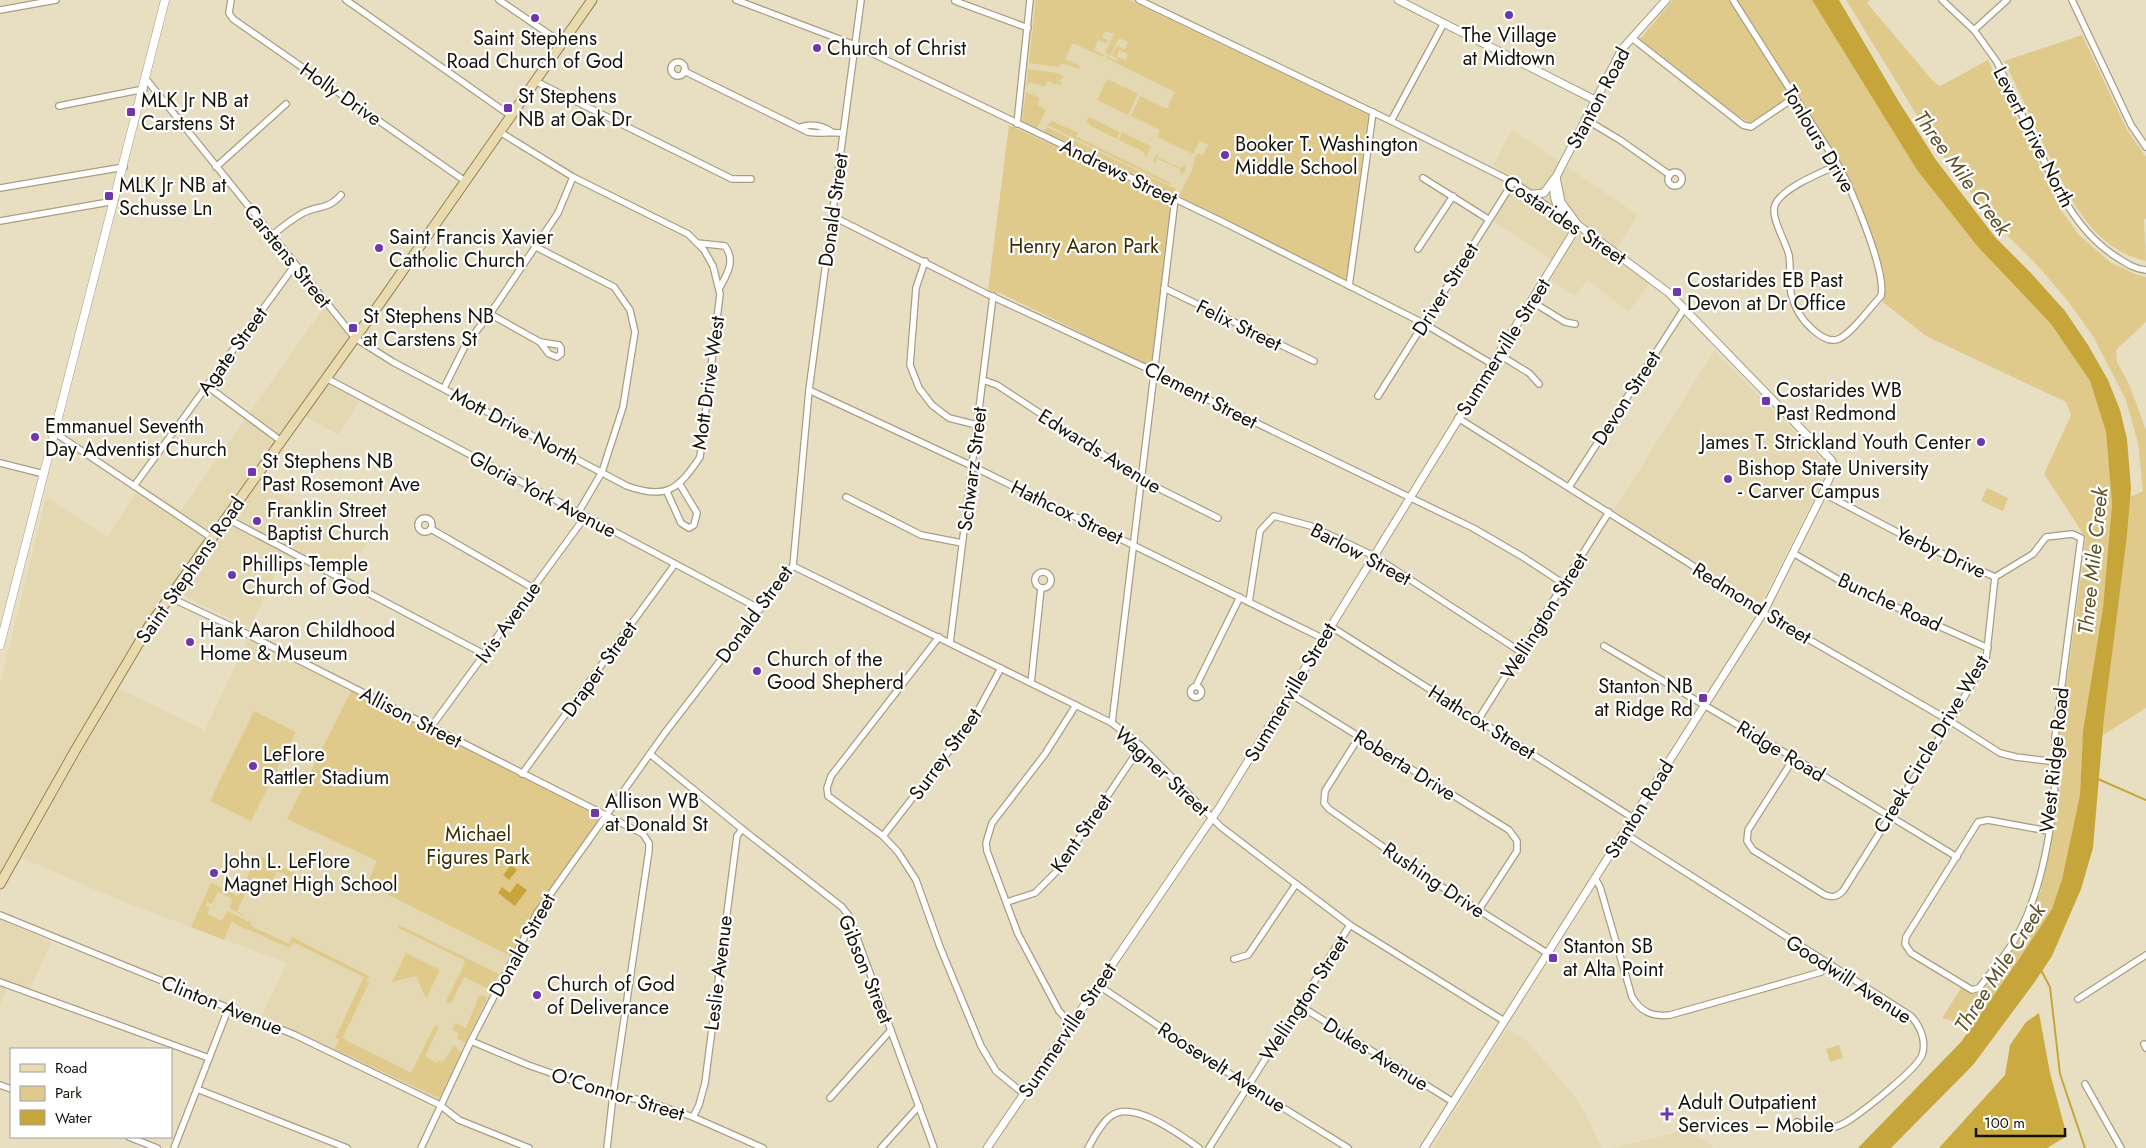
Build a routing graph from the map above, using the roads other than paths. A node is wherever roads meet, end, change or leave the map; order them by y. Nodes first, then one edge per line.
1 (56, 0) edge
2 (166, 0) edge
3 (231, 0) edge
4 (346, 0) edge
5 (499, 0) edge
6 (592, 0) edge
7 (736, 0) edge
8 (861, 0) edge
9 (1030, 0) edge
10 (1138, 0) edge
11 (1398, 0) edge
12 (1666, 0) edge
13 (1733, 0) edge
14 (1942, 0) edge
15 (2007, 0) edge
16 (2072, 0) edge
17 (955, 1) dead end
18 (0, 10) edge
19 (1444, 24) junction
20 (1028, 28) junction
21 (1974, 30) junction
22 (1632, 38) junction
23 (562, 43) junction
24 (855, 45) junction
25 (684, 71) dead end
26 (146, 79) junction
27 (535, 81) junction
28 (144, 89) junction
29 (1794, 96) junction
30 (1595, 100) junction
31 (286, 104) dead end
32 (59, 106) dead end
33 (1372, 112) junction
34 (511, 116) junction
35 (1585, 119) junction
36 (1390, 120) junction
37 (1017, 124) junction
38 (500, 132) junction
39 (843, 133) junction
40 (2146, 147) edge
41 (1838, 165) junction
42 (216, 166) junction
43 (124, 167) junction
44 (1670, 175) dead end
45 (573, 176) junction
46 (1423, 178) dead end
47 (1556, 178) junction
48 (751, 179) dead end
49 (465, 181) junction
50 (1513, 182) junction
51 (0, 188) edge
52 (1533, 194) junction
53 (341, 195) dead end
54 (1453, 196) junction
55 (1174, 199) junction
56 (115, 201) junction
57 (832, 216) junction
58 (1565, 218) junction
59 (1488, 219) junction
60 (0, 221) edge
61 (1578, 225) junction
62 (271, 236) junction
63 (697, 243) junction
64 (536, 247) junction
65 (1418, 250) dead end
66 (925, 262) junction
67 (295, 265) junction
68 (2146, 270) edge
69 (1349, 286) junction
70 (1164, 288) junction
71 (719, 289) junction
72 (993, 296) junction
73 (1531, 301) junction
74 (1684, 308) junction
75 (490, 314) junction
76 (1424, 323) junction
77 (1576, 324) dead end
78 (355, 338) junction
79 (540, 342) dead end
80 (1498, 354) junction
81 (1314, 361) dead end
82 (1492, 364) junction
83 (1155, 372) junction
84 (326, 378) junction
85 (984, 380) junction
86 (1538, 384) dead end
87 (207, 386) junction
88 (444, 388) junction
89 (809, 390) junction
90 (1378, 396) dead end
91 (1458, 418) junction
92 (977, 425) junction
93 (55, 433) junction
94 (281, 441) junction
95 (1832, 461) joint
96 (0, 463) edge
97 (972, 466) junction
98 (602, 472) junction
99 (44, 474) junction
100 (1142, 480) junction
101 (679, 483) junction
102 (134, 486) junction
103 (1568, 488) junction
104 (667, 492) junction
105 (1823, 493) junction
106 (846, 497) dead end
107 (1410, 498) junction
108 (1609, 512) junction
109 (578, 513) junction
110 (585, 516) junction
111 (226, 518) junction
112 (1218, 518) dead end
113 (431, 529) dead end
114 (212, 538) junction
115 (2081, 538) joint
116 (962, 543) junction
117 (1134, 545) junction
118 (1793, 553) junction
119 (1374, 556) junction
120 (675, 564) junction
121 (792, 566) junction
122 (1995, 577) junction
123 (1564, 584) junction
124 (533, 588) junction
125 (1041, 588) dead end
126 (169, 597) junction
127 (1240, 597) junction
128 (1249, 602) junction
129 (760, 609) junction
130 (1763, 613) junction
131 (1330, 626) junction
132 (939, 638) junction
133 (1322, 638) junction
134 (950, 643) junction
135 (0, 644) edge
136 (1604, 646) dead end
137 (1988, 648) junction
138 (1521, 652) junction
139 (484, 654) junction
140 (1001, 668) junction
141 (1030, 683) junction
142 (1196, 686) dead end
143 (1289, 693) junction
144 (1076, 705) junction
145 (1704, 706) junction
146 (1478, 720) junction
147 (1950, 721) junction
148 (1112, 723) junction
149 (431, 727) junction
150 (1359, 737) junction
151 (1141, 746) junction
152 (650, 754) junction
153 (1794, 758) junction
154 (2056, 762) junction
155 (522, 774) junction
156 (606, 814) junction
157 (1889, 817) junction
158 (1213, 818) junction
159 (1633, 818) junction
160 (742, 829) junction
161 (2048, 831) junction
162 (1624, 833) junction
163 (883, 836) junction
164 (1957, 857) junction
165 (1595, 878) junction
166 (0, 884) edge
167 (1296, 884) junction
168 (1007, 902) junction
169 (1478, 911) junction
170 (0, 915) edge
171 (1350, 925) junction
172 (1547, 954) junction
173 (2146, 955) edge
174 (1234, 959) dead end
175 (1829, 964) junction
176 (0, 982) edge
177 (1098, 984) junction
178 (2078, 999) dead end
179 (1299, 1005) junction
180 (229, 1007) junction
181 (1504, 1021) junction
182 (1071, 1024) junction
183 (891, 1030) junction
184 (471, 1041) junction
185 (209, 1058) junction
186 (2085, 1084) dead end
187 (1248, 1086) junction
188 (197, 1088) junction
189 (1024, 1094) junction
190 (612, 1096) junction
191 (830, 1098) dead end
192 (1453, 1102) junction
193 (440, 1105) junction
194 (919, 1106) junction
195 (693, 1118) junction
196 (1797, 1122) dead end
197 (132, 1138) edge
198 (157, 1148) edge
199 (174, 1148) edge
200 (347, 1148) edge
201 (421, 1148) edge
202 (528, 1148) edge
203 (607, 1148) edge
204 (763, 1148) edge
205 (882, 1148) edge
206 (934, 1148) edge
207 (987, 1148) edge
208 (1088, 1148) edge
209 (1199, 1148) edge
210 (1209, 1148) edge
211 (1348, 1148) edge
212 (1424, 1148) edge
213 (2120, 1148) edge

1 - 18 street
2 - 26 main road
3 - 49 street, Holly Drive
4 - 34 street
5 - 23 street
6 - 23 main road, Saint Stephens Road
7 - 24 street, Andrews Street
8 - 24 street, Donald Street
9 - 20 street
10 - 33 street, Costarides Street
11 - 19 street
12 - 22 street, Stanton Road
13 - 29 street, Tonlours Drive
14 - 21 street, Levert Drive North
15 - 21 street
16 - 40 street
17 - 20 street
19 - 30 street
19 - 36 street
20 - 37 street
21 - 68 street, Levert Drive North
22 - 29 street
22 - 30 street, Stanton Road
23 - 27 main road, Saint Stephens Road
24 - 37 street, Andrews Street
24 - 39 street, Donald Street
25 - 39 street
26 - 28 main road
26 - 42 street, Carstens Street
27 - 34 main road, Saint Stephens Road
27 - 48 street
28 - 32 street
28 - 43 main road
29 - 41 street, Tonlours Drive
30 - 35 street, Stanton Road
31 - 42 street
33 - 36 street, Costarides Street
33 - 69 street
34 - 38 main road, Saint Stephens Road
35 - 44 street
35 - 47 street, Stanton Road
36 - 50 street, Costarides Street
37 - 55 street, Andrews Street
38 - 45 street, Mott Drive West
38 - 49 main road, Saint Stephens Road
39 - 57 street, Donald Street
41 - 41 street, Tonlours Drive
42 - 62 street, Carstens Street
43 - 51 street
43 - 56 main road
45 - 63 street, Mott Drive West
45 - 64 street
46 - 54 street
47 - 52 street, Stanton Road
47 - 58 street, Stanton Road
47 - 61 street
49 - 78 main road, Saint Stephens Road
50 - 52 street, Costarides Street
50 - 59 street, Driver Street
52 - 58 street, Costarides Street
53 - 62 street
54 - 59 street
54 - 65 street
55 - 69 street, Andrews Street
55 - 70 street
56 - 60 street
56 - 93 main road
57 - 66 street, Clement Street
57 - 89 street, Donald Street
58 - 61 street, Costarides Street
59 - 76 street, Driver Street
61 - 73 street, Summerville Street
61 - 74 street, Costarides Street
62 - 67 street, Carstens Street
63 - 71 street, Mott Drive West
63 - 71 street
64 - 75 street
64 - 98 street
66 - 72 street, Clement Street
66 - 92 street
67 - 78 street, Carstens Street
67 - 87 street, Agate Street
69 - 76 street, Andrews Street
70 - 81 street, Felix Street
70 - 83 street
71 - 101 street, Mott Drive West
72 - 83 street, Clement Street
72 - 85 street, Schwarz Street
73 - 77 street
73 - 80 street, Summerville Street
74 - 95 street, Costarides Street
74 - 103 street, Devon Street
75 - 79 street
75 - 88 street
76 - 82 street, Andrews Street
76 - 90 street, Driver Street
78 - 84 main road, Saint Stephens Road
78 - 88 street, Mott Drive North
80 - 82 street, Summerville Street
80 - 86 street
82 - 91 street, Summerville Street
83 - 100 street
83 - 107 street, Clement Street
84 - 94 main road, Saint Stephens Road
84 - 109 street, Gloria York Avenue
85 - 92 street, Schwarz Street
85 - 100 street, Edwards Avenue
87 - 94 street
87 - 102 street, Agate Street
88 - 98 street, Mott Drive North
89 - 97 street, Hathcox Street
89 - 121 street, Donald Street
91 - 103 street, Redmond Street
91 - 107 street, Summerville Street
92 - 97 street, Schwarz Street
93 - 99 main road
93 - 102 street
94 - 111 main road, Saint Stephens Road
95 - 105 street, Stanton Road
96 - 99 street
97 - 116 street, Schwarz Street
97 - 117 street, Hathcox Street
98 - 104 street, Mott Drive North
98 - 109 street
99 - 135 main road
100 - 112 street, Edwards Avenue
100 - 117 street
101 - 104 street
101 - 104 street
102 - 114 street
103 - 108 street, Redmond Street
105 - 118 street, Stanton Road
105 - 122 street, Yerby Drive
106 - 116 street
107 - 119 street, Summerville Street
107 - 123 street, Clement Street
108 - 123 street, Wellington Street
108 - 130 street, Redmond Street
109 - 110 street, Gloria York Avenue
110 - 120 street, Gloria York Avenue
110 - 124 street, Ivis Avenue
111 - 114 main road, Saint Stephens Road
111 - 139 street
113 - 124 street
114 - 126 main road, Saint Stephens Road
115 - 122 street, Yerby Drive
115 - 154 street, West Ridge Road
116 - 134 street, Schwarz Street
117 - 127 street, Hathcox Street
117 - 148 street
118 - 130 street, Stanton Road
118 - 137 street, Bunche Road
119 - 128 street, Barlow Street
119 - 131 street, Summerville Street
119 - 138 street, Barlow Street
120 - 129 street, Gloria York Avenue
120 - 155 street, Draper Street
121 - 129 street, Donald Street
121 - 132 street, Wagner Street
122 - 137 street, Creek Circle Drive West
123 - 138 street, Wellington Street
124 - 139 street, Ivis Avenue
125 - 141 street
126 - 149 street, Allison Street
126 - 166 main road, Saint Stephens Road
127 - 128 street, Hathcox Street
127 - 142 street
128 - 133 street, Hathcox Street
129 - 152 street, Donald Street
130 - 145 street, Stanton Road
130 - 147 street, Redmond Street
131 - 133 street, Summerville Street
131 - 146 street, Hathcox Street
132 - 134 street, Wagner Street
132 - 163 street
133 - 143 street, Summerville Street
134 - 140 street, Wagner Street
136 - 145 street, Ridge Road
137 - 147 street, Creek Circle Drive West
138 - 146 street, Wellington Street
139 - 149 street, Ivis Avenue
140 - 141 street, Wagner Street
140 - 163 street, Surrey Street
141 - 144 street, Wagner Street
143 - 150 street, Roberta Drive
143 - 158 street, Summerville Street
144 - 148 street, Wagner Street
144 - 168 street
145 - 153 street, Ridge Road
145 - 159 street, Stanton Road
146 - 159 street, Hathcox Street
147 - 154 street, Redmond Street
147 - 157 street, Creek Circle Drive West
148 - 151 street, Wagner Street
149 - 155 street, Allison Street
150 - 169 street, Rushing Drive
150 - 169 street, Roberta Drive
151 - 158 street, Wagner Street
151 - 168 street, Kent Street
152 - 156 street, Donald Street
152 - 160 street, Gibson Street
153 - 157 street, Ridge Road
153 - 157 street, Creek Circle Drive West
154 - 161 street, West Ridge Road
155 - 156 street, Allison Street
156 - 184 street, Donald Street
156 - 190 street, Allison Street
157 - 164 street, Ridge Road
158 - 167 street, Wagner Street
158 - 177 street, Summerville Street
159 - 162 street, Stanton Road
160 - 183 street, Gibson Street
160 - 195 street, Leslie Avenue
161 - 164 street
161 - 164 street, West Ridge Road
162 - 165 street, Stanton Road
162 - 175 street, Goodwill Avenue
163 - 189 street
165 - 172 street, Stanton Road
165 - 175 street
167 - 171 street, Wagner Street
167 - 174 street
168 - 182 street
169 - 172 street, Rushing Drive
170 - 180 street, Clinton Avenue
171 - 179 street, Wellington Street
171 - 181 street, Wagner Street
172 - 181 street, Stanton Road
173 - 178 street
175 - 196 street, Goodwill Avenue
176 - 185 street
177 - 182 street, Summerville Street
177 - 187 street, Roosevelt Avenue
179 - 187 street, Wellington Street
179 - 192 street, Dukes Avenue
180 - 185 street
180 - 193 street, Clinton Avenue
181 - 192 street, Stanton Road
182 - 189 street, Summerville Street
183 - 191 street
183 - 194 street, Gibson Street
184 - 190 street, O'Connor Street
184 - 193 street, Donald Street
185 - 188 street
186 - 213 street
187 - 210 street, Wellington Street
187 - 211 street, Roosevelt Avenue
188 - 199 street
188 - 200 street
189 - 207 street, Summerville Street
190 - 195 street, O'Connor Street
190 - 203 street
192 - 212 street, Stanton Road
193 - 201 street, Donald Street
193 - 202 street, Clinton Avenue
194 - 205 street
194 - 206 street, Gibson Street
195 - 204 street, O'Connor Street
197 - 198 street
208 - 209 street

